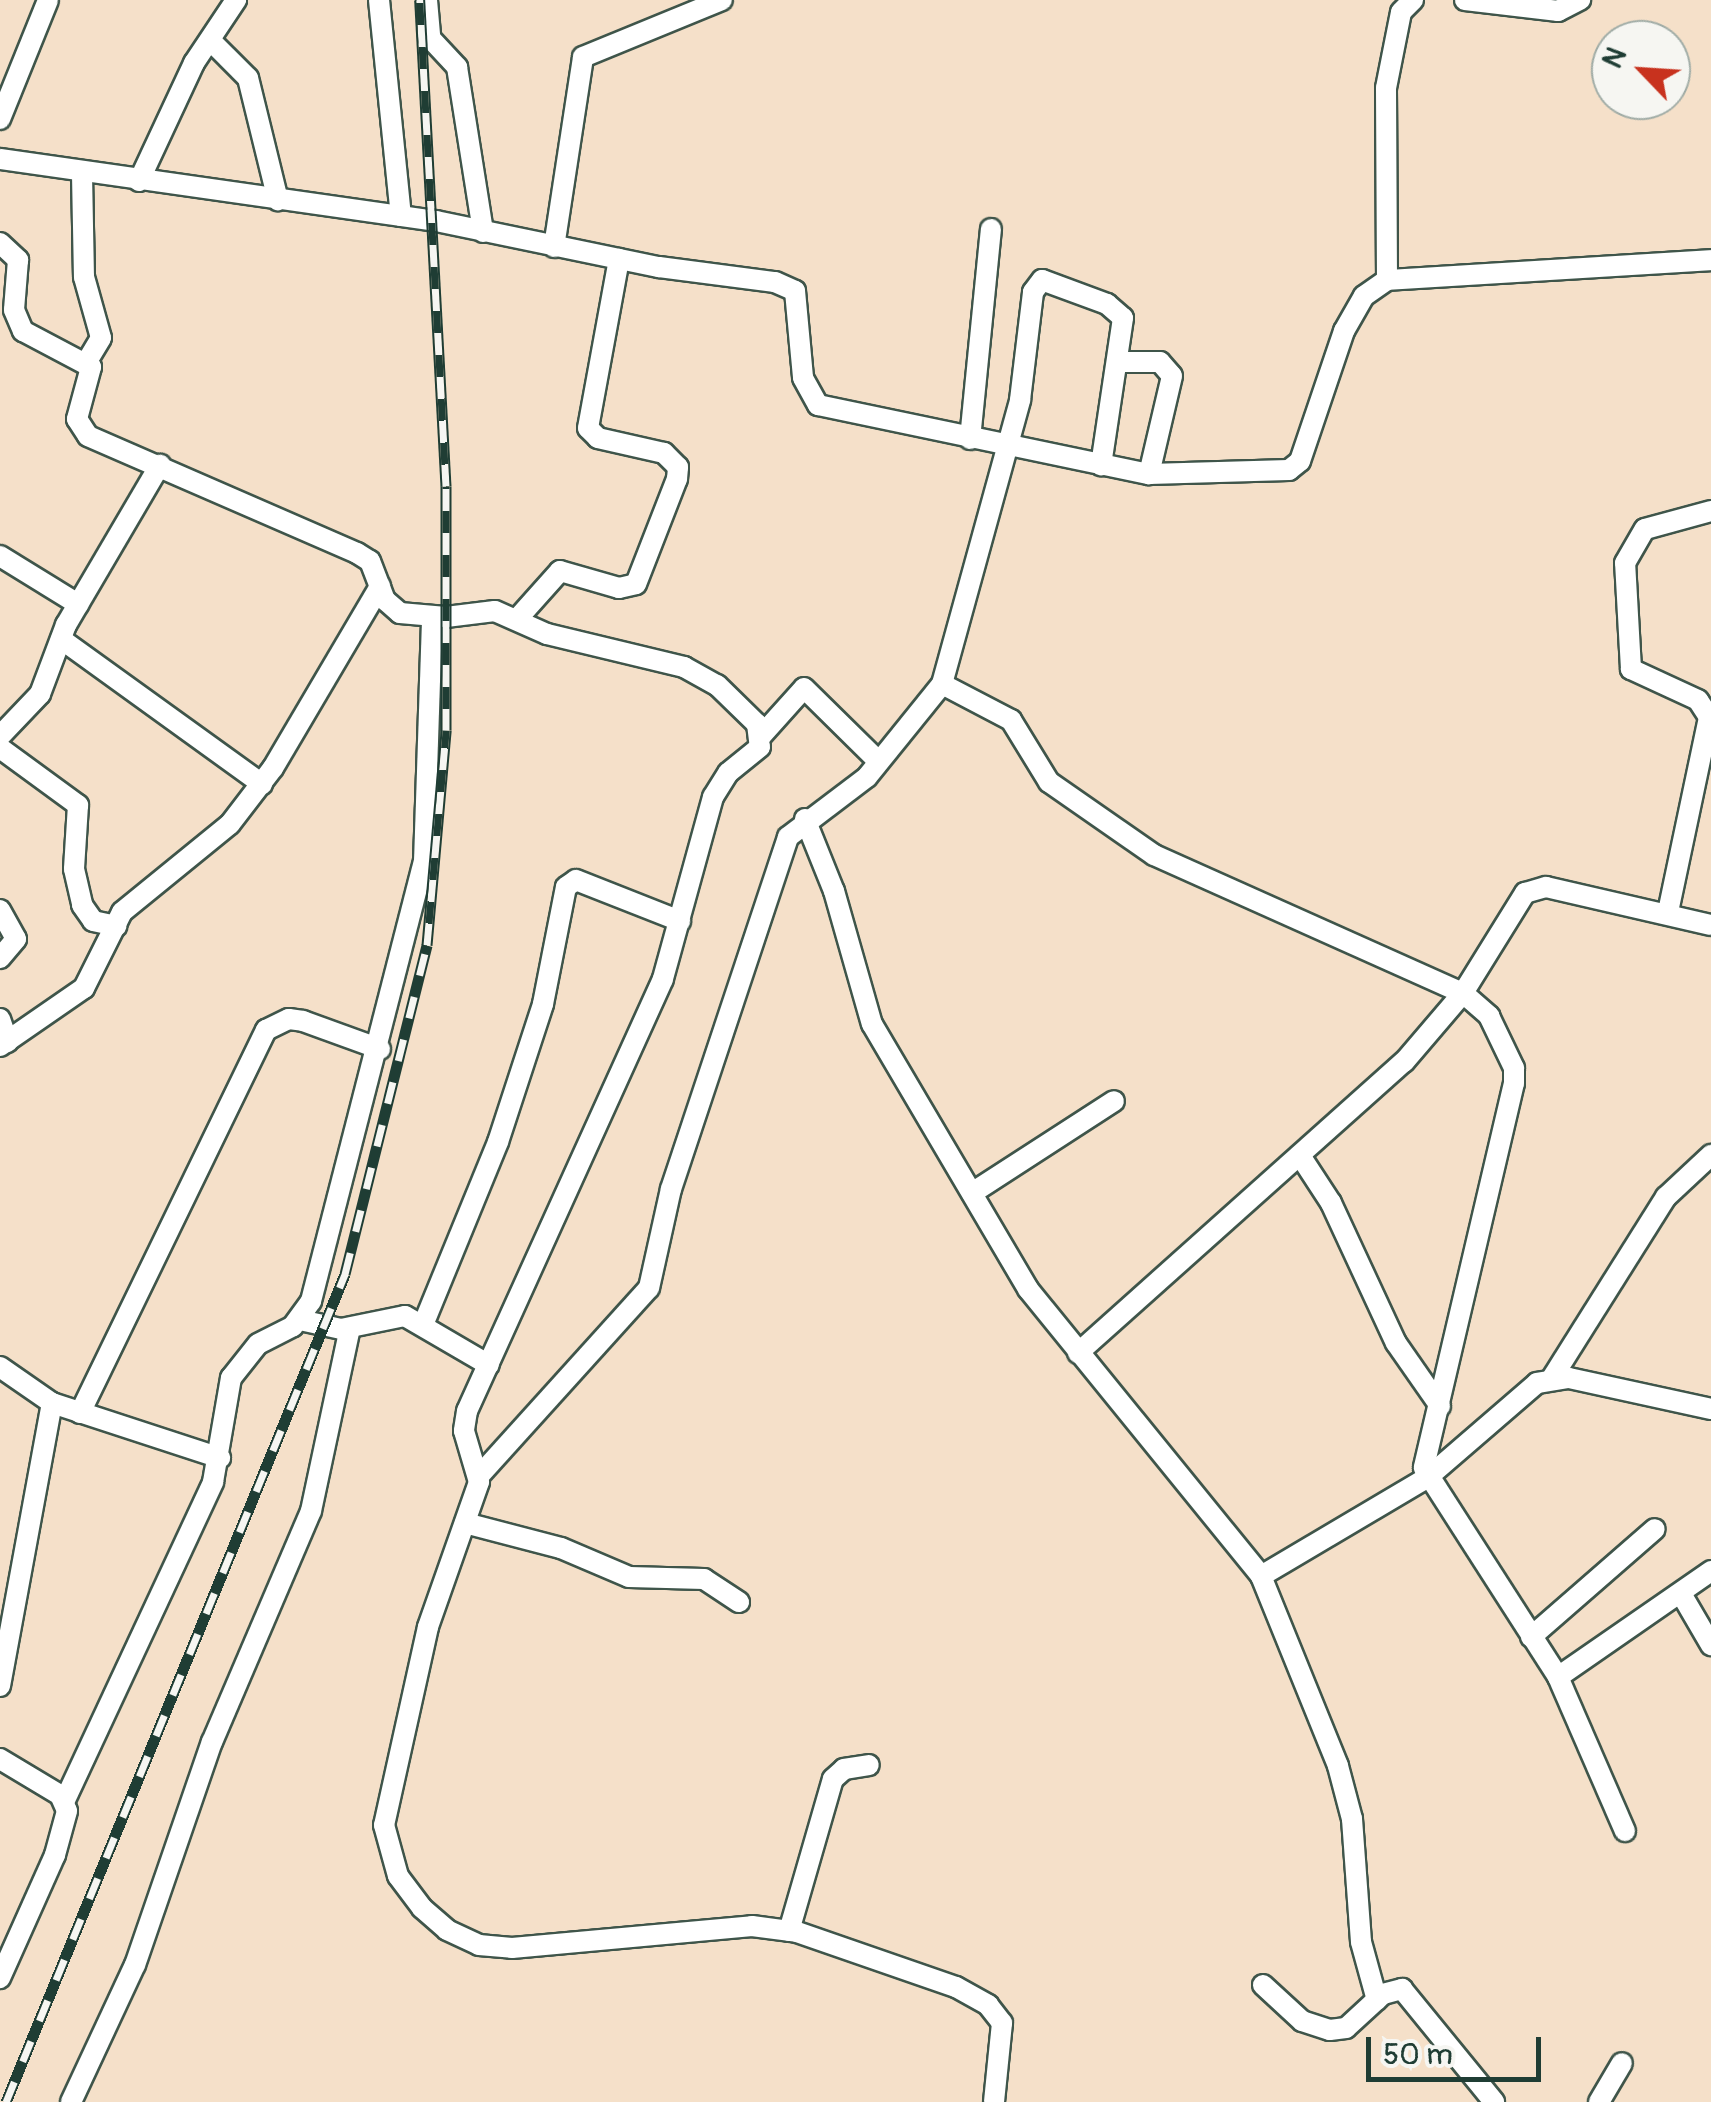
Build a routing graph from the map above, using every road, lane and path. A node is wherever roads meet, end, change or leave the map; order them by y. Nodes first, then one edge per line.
1 (48, 0) edge
2 (236, 0) edge
3 (379, 0) edge
4 (427, 0) edge
5 (722, 0) edge
6 (1413, 0) edge
7 (1466, 0) edge
8 (1580, 0) edge
9 (212, 42) junction
10 (0, 118) edge
11 (0, 159) edge
12 (82, 174) junction
13 (139, 181) junction
14 (278, 200) junction
15 (401, 216) junction
16 (991, 229) dead end
17 (483, 232) junction
18 (0, 242) edge
19 (554, 247) junction
20 (619, 259) junction
21 (1711, 260) edge
22 (1386, 280) junction
23 (87, 361) junction
24 (1118, 362) junction
25 (970, 438) junction
26 (1008, 446) junction
27 (160, 465) junction
28 (1101, 465) junction
29 (1148, 474) junction
30 (1711, 511) edge
31 (0, 556) edge
32 (380, 586) junction
33 (78, 604) junction
34 (432, 617) junction
35 (518, 618) junction
36 (61, 639) junction
37 (942, 684) junction
38 (1710, 717) edge
39 (0, 736) edge
40 (761, 736) junction
41 (0, 748) edge
42 (879, 762) junction
43 (262, 784) junction
44 (805, 819) junction
45 (0, 910) edge
46 (1668, 912) junction
47 (680, 921) junction
48 (1711, 925) edge
49 (116, 926) junction
50 (0, 958) edge
51 (1463, 993) junction
52 (0, 1020) edge
53 (4, 1044) edge
54 (380, 1049) junction
55 (1114, 1101) dead end
56 (1711, 1155) edge
57 (1301, 1157) junction
58 (972, 1193) junction
59 (300, 1320) junction
60 (424, 1325) junction
61 (350, 1328) junction
62 (1078, 1353) junction
63 (489, 1365) junction
64 (0, 1367) edge
65 (1552, 1378) junction
66 (52, 1403) junction
67 (1440, 1406) junction
68 (1711, 1409) edge
69 (80, 1413) junction
70 (220, 1458) junction
71 (479, 1476) junction
72 (1427, 1478) junction
73 (464, 1523) junction
74 (1655, 1530) dead end
75 (1711, 1571) edge
76 (1261, 1576) junction
77 (1682, 1597) junction
78 (739, 1602) dead end
79 (1703, 1616) edge
80 (1531, 1637) junction
81 (1711, 1644) edge
82 (1558, 1676) junction
83 (0, 1686) edge
84 (0, 1759) edge
85 (869, 1765) dead end
86 (65, 1800) junction
87 (1625, 1831) dead end
88 (789, 1931) junction
89 (0, 1978) edge
90 (1263, 1984) dead end
91 (1377, 2000) junction
92 (1622, 2063) dead end
93 (71, 2102) edge
94 (994, 2102) edge
95 (1494, 2102) edge
96 (1599, 2102) edge

1 - 10 street
2 - 9 street
3 - 15 street
4 - 17 street
5 - 19 street
6 - 22 street
7 - 8 street
9 - 13 street
9 - 14 street
11 - 12 street
12 - 13 street
12 - 23 street
13 - 14 street
14 - 15 street
15 - 17 street
16 - 25 street
17 - 19 street
18 - 23 street
19 - 20 street
20 - 25 street
20 - 35 street
21 - 22 street
22 - 29 street
23 - 27 street
24 - 26 street
24 - 28 street
24 - 29 street
25 - 26 street
26 - 28 street
26 - 37 street
27 - 32 street
27 - 33 street
28 - 29 street
30 - 38 street
31 - 33 street
32 - 34 street
32 - 43 street
33 - 36 street
34 - 35 street
34 - 54 street
35 - 40 street
36 - 39 street
36 - 43 street
37 - 42 street
37 - 51 street
38 - 46 street
40 - 42 street
40 - 47 street
41 - 49 street
42 - 44 street
43 - 49 street
44 - 58 street
44 - 71 street
45 - 50 street
46 - 48 street
46 - 51 street
47 - 60 street
47 - 63 street
49 - 53 street
51 - 57 street
51 - 67 street
52 - 53 street
54 - 59 street
54 - 69 street
55 - 58 street
56 - 65 street
57 - 62 street
57 - 67 street
58 - 62 street
59 - 61 street
59 - 70 street
60 - 61 street
60 - 63 street
61 - 93 street
62 - 76 street
63 - 71 street
64 - 66 street
65 - 68 street
65 - 72 street
66 - 69 street
66 - 83 street
67 - 72 street
69 - 70 street
70 - 86 street
71 - 73 street
72 - 76 street
72 - 80 street
73 - 78 street
73 - 88 street
74 - 80 street
75 - 77 street
76 - 91 street
77 - 79 street
77 - 82 street
79 - 81 street
80 - 82 street
82 - 87 street
84 - 86 street
85 - 88 street
86 - 89 street
88 - 94 street
90 - 91 street
91 - 95 street
92 - 96 street

